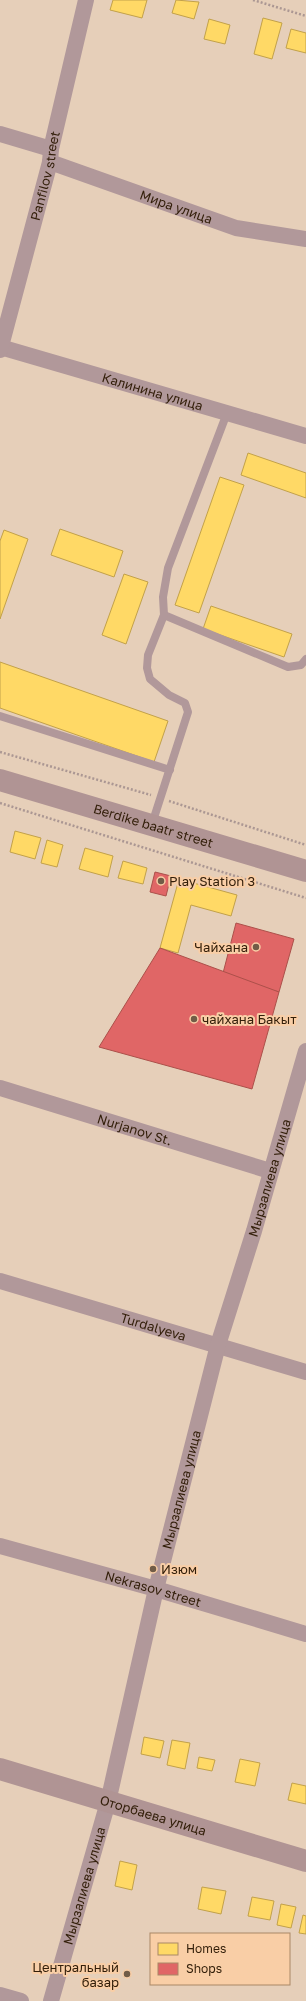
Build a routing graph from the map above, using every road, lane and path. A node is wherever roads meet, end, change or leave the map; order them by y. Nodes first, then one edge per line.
1 (86, 0) edge
2 (253, 0) edge
3 (306, 16) edge
4 (0, 134) edge
5 (50, 155) junction
6 (306, 239) edge
7 (0, 348) edge
8 (227, 413) junction
9 (306, 436) edge
10 (164, 615) junction
11 (306, 659) edge
12 (0, 716) edge
13 (170, 770) junction
14 (0, 780) edge
15 (0, 803) edge
16 (152, 825) junction
17 (306, 871) edge
18 (306, 898) edge
19 (306, 1051) edge
20 (0, 1088) edge
21 (270, 1171) junction
22 (0, 1281) edge
23 (218, 1345) junction
24 (306, 1372) edge
25 (0, 1546) edge
26 (156, 1589) junction
27 (306, 1634) edge
28 (0, 1769) edge
29 (108, 1802) junction
30 (306, 1861) edge
31 (0, 1995) edge
32 (21, 2001) edge
33 (51, 2001) edge

1 - 5 street, Panfilov street
2 - 3 path
4 - 5 street, Мира улица
5 - 6 street, Мира улица
5 - 7 street, Panfilov street
7 - 8 street, Калинина улица
8 - 9 street, Калинина улица
8 - 10 lane
10 - 11 lane
10 - 13 lane
12 - 13 lane
13 - 16 lane
14 - 16 street, Berdike baatr street
15 - 18 path
16 - 17 street, Berdike baatr street
19 - 21 street, Мырзалиева улица
20 - 21 street, Nurjanov St.
21 - 23 street, Мырзалиева улица
22 - 23 street, Turdalyeva
23 - 24 street, Turdalyeva
23 - 26 street, Мырзалиева улица
25 - 26 street, Nekrasov street
26 - 27 street, Nekrasov street
26 - 29 street, Мырзалиева улица
28 - 29 street, Оторбаева улица
29 - 30 street, Оторбаева улица
29 - 33 street, Мырзалиева улица
31 - 32 street

